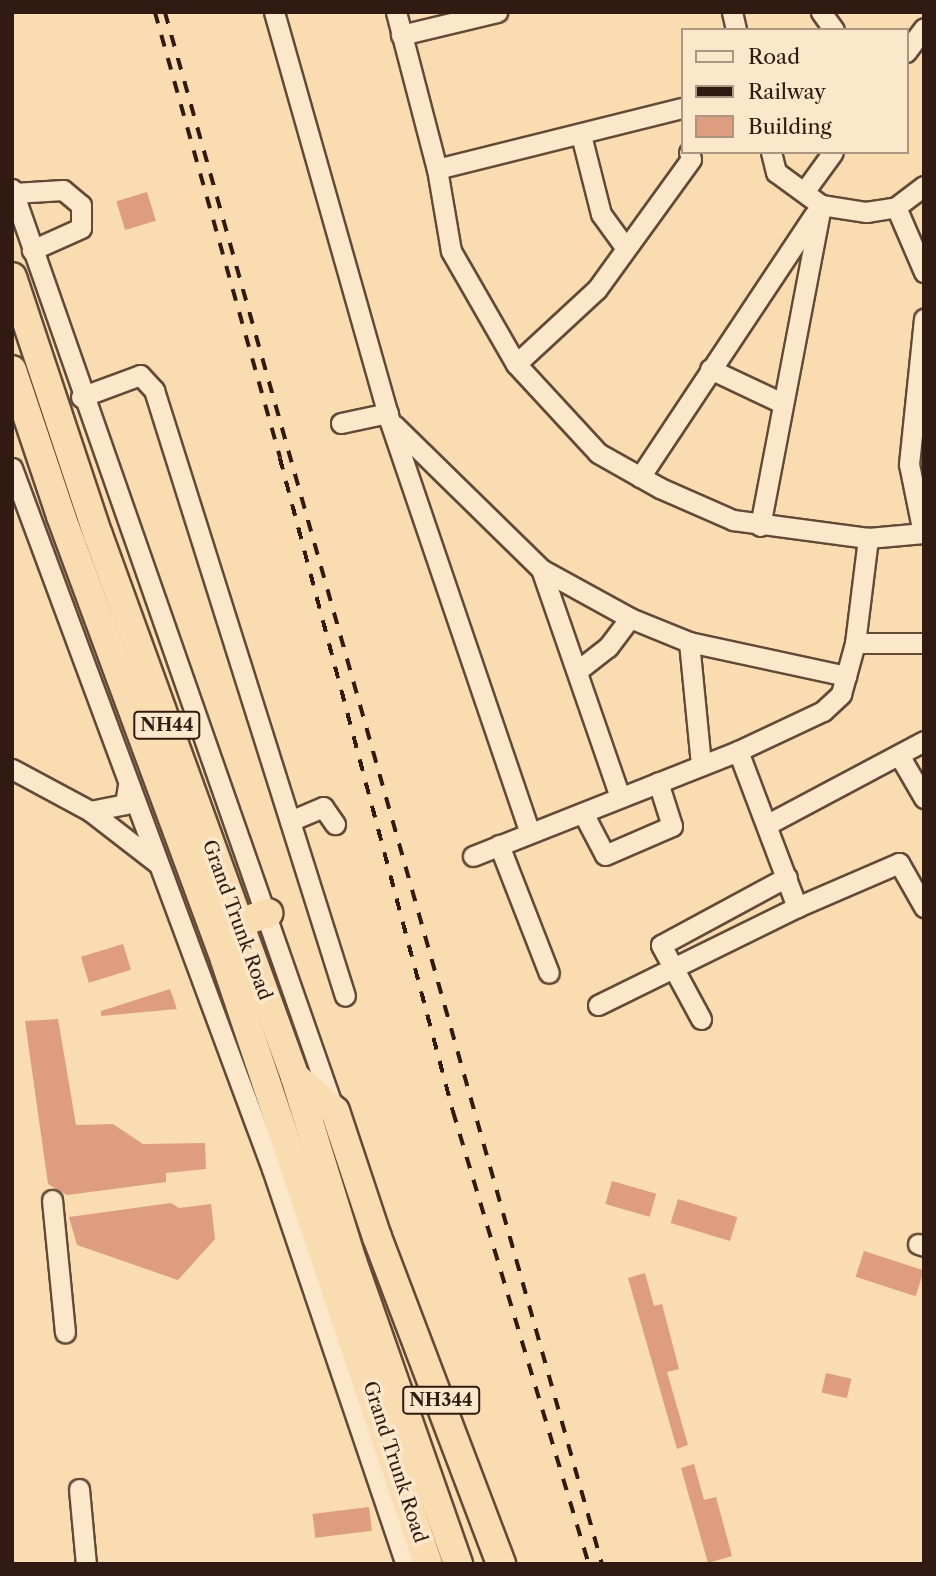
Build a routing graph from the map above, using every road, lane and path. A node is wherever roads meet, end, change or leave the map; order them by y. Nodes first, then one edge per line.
1 (274, 12) edge
2 (396, 12) edge
3 (497, 12) edge
4 (821, 12) edge
5 (833, 28) edge
6 (924, 28) edge
7 (401, 34) junction
8 (908, 49) edge
9 (680, 112) edge
10 (581, 135) junction
11 (690, 154) edge
12 (772, 154) edge
13 (832, 154) edge
14 (437, 169) junction
15 (924, 186) edge
16 (13, 191) edge
17 (804, 192) junction
18 (821, 205) junction
19 (896, 207) junction
20 (625, 247) junction
21 (32, 250) junction
22 (924, 272) edge
23 (12, 277) edge
24 (924, 319) edge
25 (516, 364) junction
26 (710, 369) junction
27 (12, 370) edge
28 (920, 392) edge
29 (81, 397) junction
30 (780, 401) junction
31 (389, 418) junction
32 (341, 424) dead end
33 (12, 468) edge
34 (640, 477) junction
35 (760, 526) junction
36 (923, 533) edge
37 (868, 538) junction
38 (541, 569) junction
39 (630, 618) junction
40 (690, 642) junction
41 (855, 643) junction
42 (924, 643) edge
43 (577, 671) junction
44 (846, 676) junction
45 (924, 741) edge
46 (738, 751) junction
47 (899, 755) junction
48 (701, 765) junction
49 (12, 769) edge
50 (658, 782) junction
51 (128, 786) junction
52 (620, 797) junction
53 (924, 798) edge
54 (90, 811) junction
55 (583, 813) junction
56 (290, 821) junction
57 (335, 824) dead end
58 (768, 824) junction
59 (530, 833) junction
60 (499, 845) junction
61 (473, 856) dead end
62 (158, 864) junction
63 (915, 873) edge
64 (787, 877) junction
65 (797, 907) junction
66 (924, 907) edge
67 (268, 913) junction
68 (238, 923) junction
69 (673, 971) junction
70 (549, 973) dead end
71 (345, 996) dead end
72 (598, 1005) dead end
73 (701, 1019) dead end
74 (295, 1077) junction
75 (335, 1111) junction
76 (300, 1177) junction
77 (52, 1200) dead end
78 (329, 1268) junction
79 (65, 1332) dead end
80 (79, 1489) dead end
81 (86, 1564) edge
82 (406, 1564) edge
83 (428, 1564) edge
84 (458, 1564) edge
85 (501, 1564) edge

1 - 31 street
2 - 7 street
3 - 7 street
4 - 5 street
6 - 8 street
7 - 14 street
9 - 10 street
10 - 14 street
10 - 20 street
11 - 20 street
12 - 17 street
13 - 17 street
14 - 25 street
15 - 19 street
16 - 21 street
16 - 21 street
17 - 18 street
18 - 19 street
18 - 26 street
18 - 30 street
19 - 22 street
20 - 25 street
21 - 29 street
23 - 68 highway, Grand Trunk Road / NH44
24 - 28 street
25 - 34 street
26 - 30 street
26 - 34 street
27 - 76 highway, Grand Trunk Road / NH44
28 - 36 street
29 - 56 street
29 - 67 street
30 - 35 street
31 - 32 street
31 - 38 street
31 - 59 street
33 - 51 street
34 - 35 street
35 - 37 street
36 - 37 street
37 - 41 street
38 - 39 street
38 - 43 street
39 - 40 street
39 - 43 street
40 - 44 street
40 - 48 street
41 - 42 street
41 - 44 street
43 - 52 street
44 - 46 street
45 - 47 street
46 - 48 street
46 - 58 street
47 - 53 street
47 - 58 street
48 - 50 street
49 - 54 street
50 - 52 street
50 - 55 street
51 - 54 street
51 - 62 street
52 - 55 street
54 - 62 street
55 - 59 street
56 - 57 street
56 - 71 street
58 - 64 street
59 - 60 street
60 - 61 street
60 - 70 street
62 - 76 street
63 - 65 street
63 - 66 street
64 - 65 street
64 - 69 street
65 - 69 street
67 - 68 highway
67 - 75 street
68 - 74 highway, Grand Trunk Road / NH44
69 - 72 street
69 - 73 street
74 - 75 highway
74 - 76 highway, Grand Trunk Road / NH44
75 - 85 highway, NH344
76 - 78 highway, Grand Trunk Road / NH44
77 - 79 street
78 - 82 street
78 - 83 highway, Grand Trunk Road / NH44
78 - 84 highway, Grand Trunk Road / NH44
80 - 81 street

